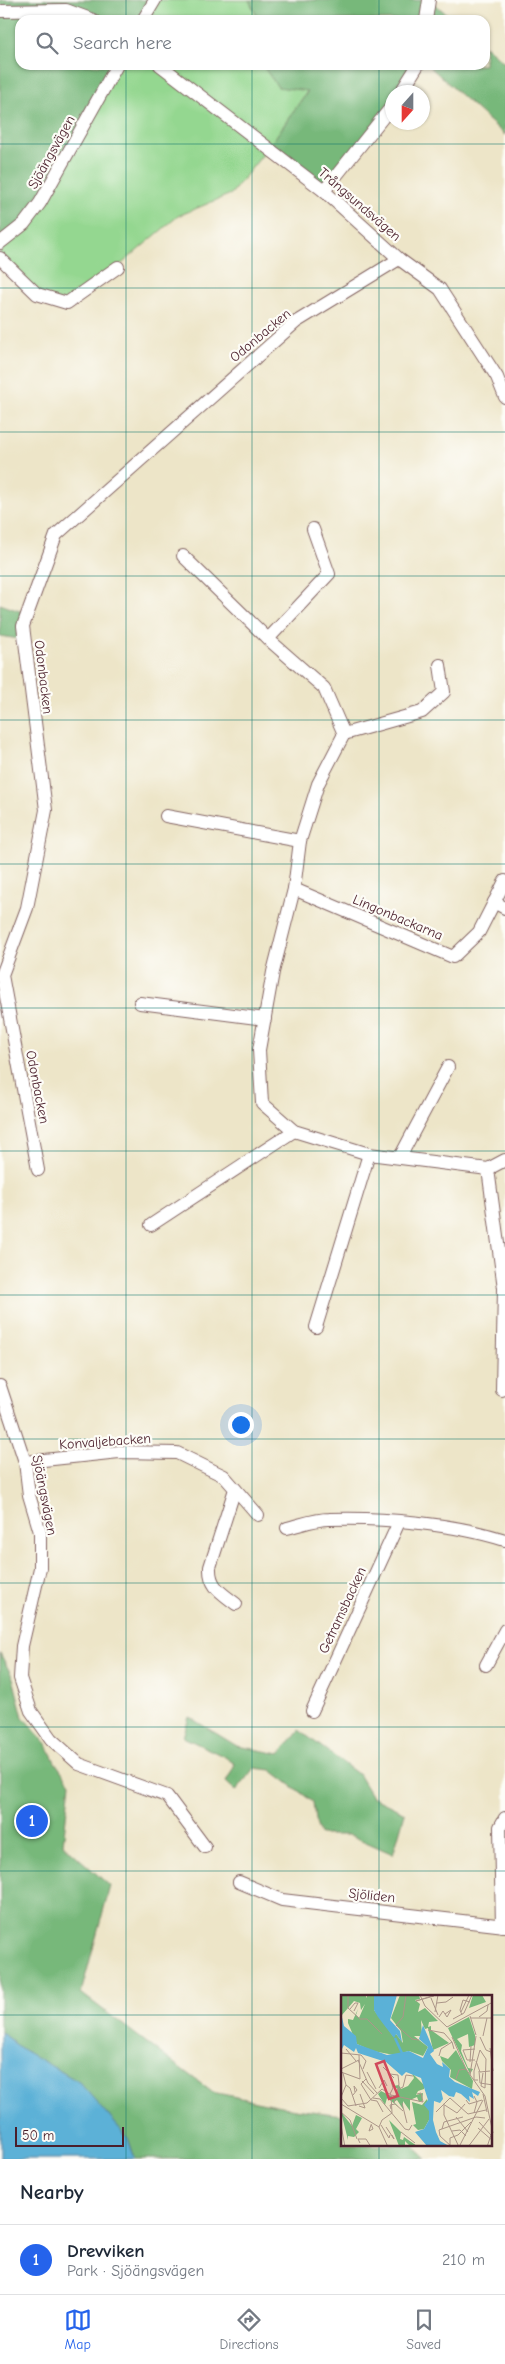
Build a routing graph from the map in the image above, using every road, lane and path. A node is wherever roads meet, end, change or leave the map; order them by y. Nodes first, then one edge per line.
1 (155, 0) edge
2 (429, 0) edge
3 (0, 11) edge
4 (80, 15) edge
5 (146, 15) edge
6 (427, 15) edge
7 (114, 70) edge
8 (167, 70) edge
9 (415, 70) edge
10 (405, 85) edge
11 (385, 115) edge
12 (324, 191) junction
13 (0, 243) edge
14 (0, 258) edge
15 (400, 259) junction
16 (118, 267) dead end
17 (505, 397) edge
18 (313, 528) dead end
19 (183, 556) dead end
20 (268, 639) junction
21 (440, 665) dead end
22 (344, 734) junction
23 (166, 816) dead end
24 (300, 841) junction
25 (505, 881) edge
26 (294, 889) junction
27 (499, 905) edge
28 (140, 1003) dead end
29 (265, 1019) junction
30 (448, 1067) dead end
31 (294, 1131) junction
32 (369, 1154) junction
33 (400, 1158) junction
34 (505, 1160) edge
35 (488, 1169) junction
36 (38, 1170) dead end
37 (151, 1225) dead end
38 (316, 1327) dead end
39 (0, 1386) edge
40 (502, 1390) dead end
41 (25, 1462) junction
42 (235, 1489) junction
43 (258, 1515) dead end
44 (399, 1522) junction
45 (287, 1528) dead end
46 (505, 1540) edge
47 (236, 1604) dead end
48 (505, 1630) edge
49 (486, 1665) dead end
50 (312, 1711) dead end
51 (505, 1818) edge
52 (205, 1846) dead end
53 (239, 1882) dead end
54 (504, 1926) edge

1 - 5 street
2 - 6 street
3 - 4 street
7 - 13 street, Sjöängsvägen
8 - 12 street, Trångsundsvägen
9 - 10 street
11 - 12 street
12 - 15 street, Trångsundsvägen
14 - 16 street
15 - 17 street, Trångsundsvägen
15 - 36 street, Odonbacken
18 - 20 street
19 - 20 street
20 - 22 street
21 - 22 street
22 - 24 street
23 - 24 street
24 - 26 street
25 - 27 street, Lingonbackarna
26 - 27 street, Lingonbackarna
26 - 29 street
28 - 29 street
29 - 31 street
30 - 33 street
31 - 32 street
31 - 37 street
32 - 33 street
32 - 38 street
33 - 35 street
34 - 35 street
35 - 40 street
39 - 41 street, Sjöängsvägen
41 - 42 street, Konvaljebacken
41 - 52 street, Sjöängsvägen
42 - 43 street, Konvaljebacken
42 - 47 street
44 - 45 street
44 - 46 street
44 - 50 street, Getramsbacken
48 - 49 street
51 - 54 street
53 - 54 street, Sjöliden

